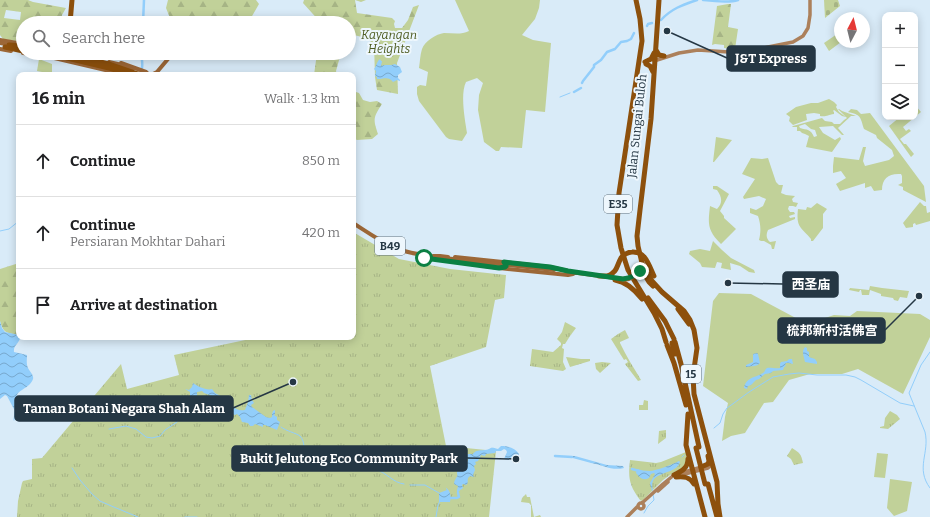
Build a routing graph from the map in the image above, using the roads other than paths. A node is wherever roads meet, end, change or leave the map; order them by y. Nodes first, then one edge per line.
1 (71, 0) edge
2 (637, 0) edge
3 (659, 0) edge
4 (809, 0) edge
5 (69, 16) edge
6 (0, 40) edge
7 (3, 46) edge
8 (16, 46) edge
9 (16, 48) edge
10 (16, 48) edge
11 (655, 51) junction
12 (657, 59) junction
13 (60, 60) edge
14 (75, 60) edge
15 (81, 60) edge
16 (93, 60) edge
17 (98, 60) edge
18 (168, 60) edge
19 (169, 60) edge
20 (109, 63) junction
21 (654, 70) junction
22 (115, 72) edge
23 (121, 72) edge
24 (128, 72) edge
25 (134, 72) edge
26 (146, 72) edge
27 (157, 72) edge
28 (160, 72) edge
29 (636, 87) junction
30 (356, 226) edge
31 (433, 257) junction
32 (504, 262) junction
33 (518, 263) junction
34 (641, 265) junction
35 (499, 268) junction
36 (554, 270) junction
37 (568, 271) junction
38 (573, 274) junction
39 (639, 274) junction
40 (599, 276) junction
41 (623, 279) junction
42 (614, 280) junction
43 (684, 311) junction
44 (654, 313) junction
45 (671, 342) junction
46 (688, 414) junction
47 (697, 447) junction
48 (688, 454) junction
49 (710, 455) junction
50 (710, 466) junction
51 (701, 467) junction
52 (692, 471) junction
53 (715, 474) junction
54 (675, 476) junction
55 (706, 484) junction
56 (699, 494) junction
57 (639, 508) junction
58 (627, 517) edge
59 (630, 517) edge
60 (705, 517) edge
61 (714, 517) edge
62 (717, 517) edge
63 (720, 517) edge

1 - 5 highway
2 - 29 highway, E35
3 - 11 highway, Jalan Sungai Buloh / 15
4 - 12 main road
6 - 8 main road
7 - 9 highway
7 - 10 main road
11 - 12 highway, Jalan Sungai Buloh / 15
11 - 12 highway
11 - 21 highway
12 - 21 highway, Jalan Sungai Buloh / 15
12 - 21 highway
13 - 22 main road
14 - 23 highway, bridge
15 - 24 main road
16 - 20 highway, bridge
17 - 20 main road
18 - 27 main road
19 - 28 main road
20 - 25 highway
20 - 26 main road
21 - 34 highway, Jalan Sungai Buloh / 15
29 - 44 highway, E35
29 - 45 highway, E35
30 - 31 main road, B49
31 - 32 main road
31 - 35 main road
31 - 36 main road, B49, bridge
32 - 33 main road
32 - 33 main road
32 - 35 main road
33 - 37 main road
34 - 39 highway
34 - 43 highway, Jalan Sungai Buloh / 15
35 - 38 main road
36 - 37 main road, B49
36 - 38 main road, B49
37 - 40 main road, B49
38 - 42 main road, B49
39 - 41 main road, B49, bridge
39 - 51 highway, 15
40 - 41 main road, B49
40 - 43 highway, B49, bridge
41 - 42 main road, B49
42 - 44 highway
43 - 49 highway, Jalan Sungai Buloh / 15
44 - 45 highway, E35
45 - 46 highway, E35
45 - 47 highway, E35
46 - 47 highway, E35
46 - 48 highway
47 - 55 highway, E35, bridge
48 - 52 highway
48 - 54 highway
49 - 50 main road
49 - 53 highway, Jalan Sungai Buloh
50 - 51 main road
50 - 52 main road
50 - 53 main road
51 - 52 main road
52 - 54 main road
52 - 56 highway
53 - 63 highway, Jalan Sungai Buloh
54 - 56 highway
54 - 57 main road
55 - 61 highway, E35
55 - 62 highway, E35
56 - 60 highway
57 - 58 main road
57 - 59 main road

